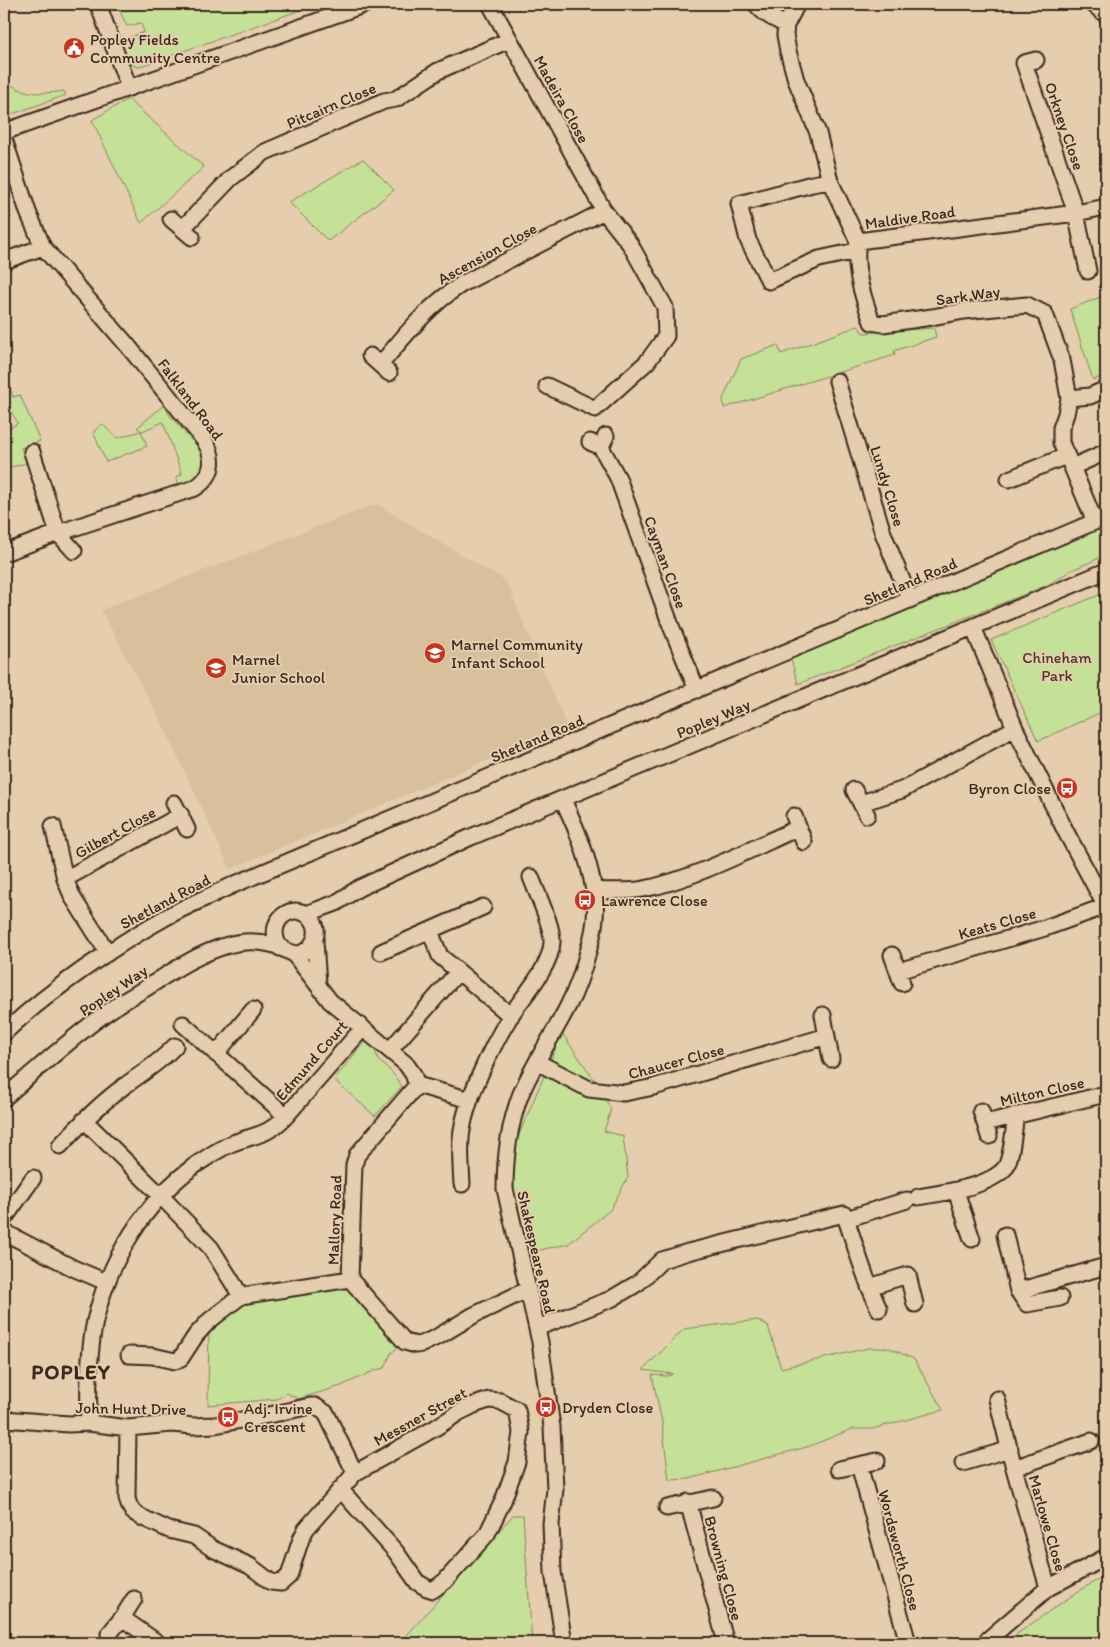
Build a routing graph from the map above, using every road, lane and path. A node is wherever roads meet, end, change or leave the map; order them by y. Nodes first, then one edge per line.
1 (98, 4) edge
2 (366, 4) edge
3 (490, 4) edge
4 (756, 4) edge
5 (797, 4) edge
6 (1093, 4) edge
7 (1106, 14) edge
8 (786, 25) junction
9 (509, 40) junction
10 (1036, 60) dead end
11 (129, 88) junction
12 (4, 132) edge
13 (4, 139) edge
14 (830, 181) junction
15 (1106, 206) edge
16 (604, 211) junction
17 (1076, 212) junction
18 (182, 228) dead end
19 (857, 246) junction
20 (44, 247) junction
21 (4, 261) edge
22 (1088, 270) dead end
23 (380, 364) dead end
24 (835, 381) dead end
25 (547, 386) dead end
26 (1106, 389) edge
27 (1069, 398) junction
28 (599, 442) dead end
29 (32, 452) dead end
30 (1106, 452) edge
31 (1070, 461) junction
32 (1009, 479) dead end
33 (1101, 520) edge
34 (58, 533) junction
35 (74, 551) dead end
36 (4, 553) edge
37 (1106, 571) edge
38 (910, 600) junction
39 (973, 627) junction
40 (698, 690) junction
41 (1015, 728) junction
42 (563, 800) junction
43 (860, 803) dead end
44 (180, 816) dead end
45 (53, 826) dead end
46 (799, 829) dead end
47 (531, 877) dead end
48 (65, 879) junction
49 (594, 890) junction
50 (1105, 901) edge
51 (336, 903) junction
52 (483, 906) dead end
53 (306, 914) junction
54 (275, 926) junction
55 (430, 931) junction
56 (315, 934) junction
57 (257, 942) junction
58 (287, 950) junction
59 (381, 952) dead end
60 (108, 953) junction
61 (892, 955) dead end
62 (458, 972) junction
63 (318, 984) junction
64 (253, 1010) dead end
65 (823, 1015) dead end
66 (511, 1016) junction
67 (183, 1024) dead end
68 (363, 1028) junction
69 (4, 1032) edge
70 (827, 1036) junction
71 (175, 1046) dead end
72 (390, 1050) junction
73 (216, 1054) junction
74 (831, 1059) dead end
75 (537, 1062) junction
76 (417, 1085) junction
77 (1106, 1094) edge
78 (4, 1098) edge
79 (470, 1100) junction
80 (1015, 1115) junction
81 (286, 1116) junction
82 (84, 1120) junction
83 (985, 1123) dead end
84 (60, 1146) dead end
85 (33, 1178) dead end
86 (462, 1184) dead end
87 (956, 1191) junction
88 (161, 1196) junction
89 (4, 1219) edge
90 (846, 1219) junction
91 (4, 1232) edge
92 (1005, 1235) dead end
93 (972, 1239) dead end
94 (1106, 1266) edge
95 (350, 1279) junction
96 (106, 1282) junction
97 (869, 1288) junction
98 (528, 1290) junction
99 (1018, 1290) junction
100 (241, 1296) junction
101 (1060, 1298) dead end
102 (915, 1304) dead end
103 (879, 1309) dead end
104 (537, 1328) junction
105 (129, 1355) dead end
106 (997, 1399) dead end
107 (4, 1419) edge
108 (89, 1423) junction
109 (128, 1428) junction
110 (1090, 1441) dead end
111 (1010, 1449) junction
112 (877, 1461) dead end
113 (963, 1462) dead end
114 (859, 1465) junction
115 (1014, 1468) junction
116 (839, 1469) dead end
117 (355, 1474) junction
118 (340, 1489) junction
119 (713, 1498) dead end
120 (688, 1502) junction
121 (667, 1508) dead end
122 (1106, 1557) edge
123 (1048, 1588) junction
124 (134, 1599) dead end
125 (122, 1618) junction
126 (109, 1634) dead end
127 (158, 1643) edge
128 (564, 1643) edge
129 (726, 1643) edge
130 (908, 1643) edge
131 (984, 1643) edge

1 - 11 street
2 - 11 street
3 - 9 street, Madeira Close
4 - 8 street
5 - 8 street
6 - 7 street
8 - 14 street, Maldive Road
9 - 16 street, Madeira Close
9 - 18 street, Pitcairn Close
10 - 17 street, Orkney Close
11 - 12 street
13 - 20 street, Falkland Road
14 - 19 street, Maldive Road
14 - 19 street
15 - 17 street, Maldive Road
16 - 23 street, Ascension Close
16 - 25 street, Madeira Close
17 - 19 street, Maldive Road
17 - 22 street
19 - 27 street, Sark Way
20 - 21 street
20 - 34 street, Falkland Road
24 - 38 street, Lundy Close
26 - 27 street
27 - 31 street, Sark Way
28 - 40 street, Cayman Close
29 - 34 street
30 - 31 street
31 - 32 street
31 - 33 street, Sark Way
33 - 38 street, Shetland Road
34 - 35 street
34 - 36 street, Falkland Road
37 - 39 street, Popley Way
38 - 40 street, Shetland Road
39 - 41 street
39 - 42 street, Popley Way
40 - 60 street, Shetland Road
41 - 43 street
41 - 50 street
42 - 49 street, Shakespeare Road
42 - 51 street, Popley Way
44 - 48 street, Gilbert Close
45 - 48 street, Gilbert Close
46 - 49 street
47 - 66 street
48 - 60 street, Gilbert Close
49 - 75 street, Shakespeare Road
50 - 61 street, Keats Close
51 - 53 street, Popley Way
51 - 56 street, Popley Way
52 - 55 street
53 - 54 street, Popley Way
53 - 56 street
54 - 57 street, Popley Way
54 - 58 street
55 - 59 street
55 - 62 street
56 - 58 street, Popley Way
56 - 63 street
57 - 58 street, Popley Way
57 - 78 street, Popley Way
58 - 63 street
60 - 69 street, Shetland Road
62 - 66 street
62 - 72 street
63 - 68 street
64 - 73 street
65 - 70 street
66 - 79 street
67 - 73 street, Edmund Court
68 - 72 street
68 - 81 street, Edmund Court
70 - 74 street
70 - 75 street, Chaucer Close
71 - 82 street
72 - 76 street
73 - 81 street, Edmund Court
75 - 98 street, Shakespeare Road
76 - 79 street
76 - 95 street, Mallory Road
77 - 80 street, Milton Close
79 - 86 street
80 - 83 street, Milton Close
80 - 87 street
81 - 88 street, Edmund Court
82 - 84 street
82 - 88 street
85 - 89 street
87 - 90 street
87 - 93 street
88 - 96 street, Edmund Court
88 - 100 street
90 - 97 street
90 - 104 street
91 - 96 street
92 - 99 street
94 - 99 street
95 - 98 street, Mallory Road
95 - 100 street
96 - 108 street, Edmund Court
97 - 102 street
97 - 103 street
98 - 104 street, Shakespeare Road
99 - 101 street
100 - 105 street
104 - 128 street, Shakespeare Road
106 - 111 street, Marlowe Close
107 - 108 street, John Hunt Drive
108 - 109 street, John Hunt Drive
109 - 117 street, John Hunt Drive
109 - 118 street
110 - 115 street, Marlowe Close
111 - 113 street
111 - 115 street, Marlowe Close
112 - 114 street
114 - 116 street
114 - 130 street, Wordsworth Close
115 - 123 street, Marlowe Close
117 - 118 street
117 - 118 street, Messner Street
119 - 120 street, Browning Close
120 - 121 street, Browning Close
120 - 129 street, Browning Close
122 - 123 street
123 - 131 street
124 - 125 street
125 - 126 street
125 - 127 street

